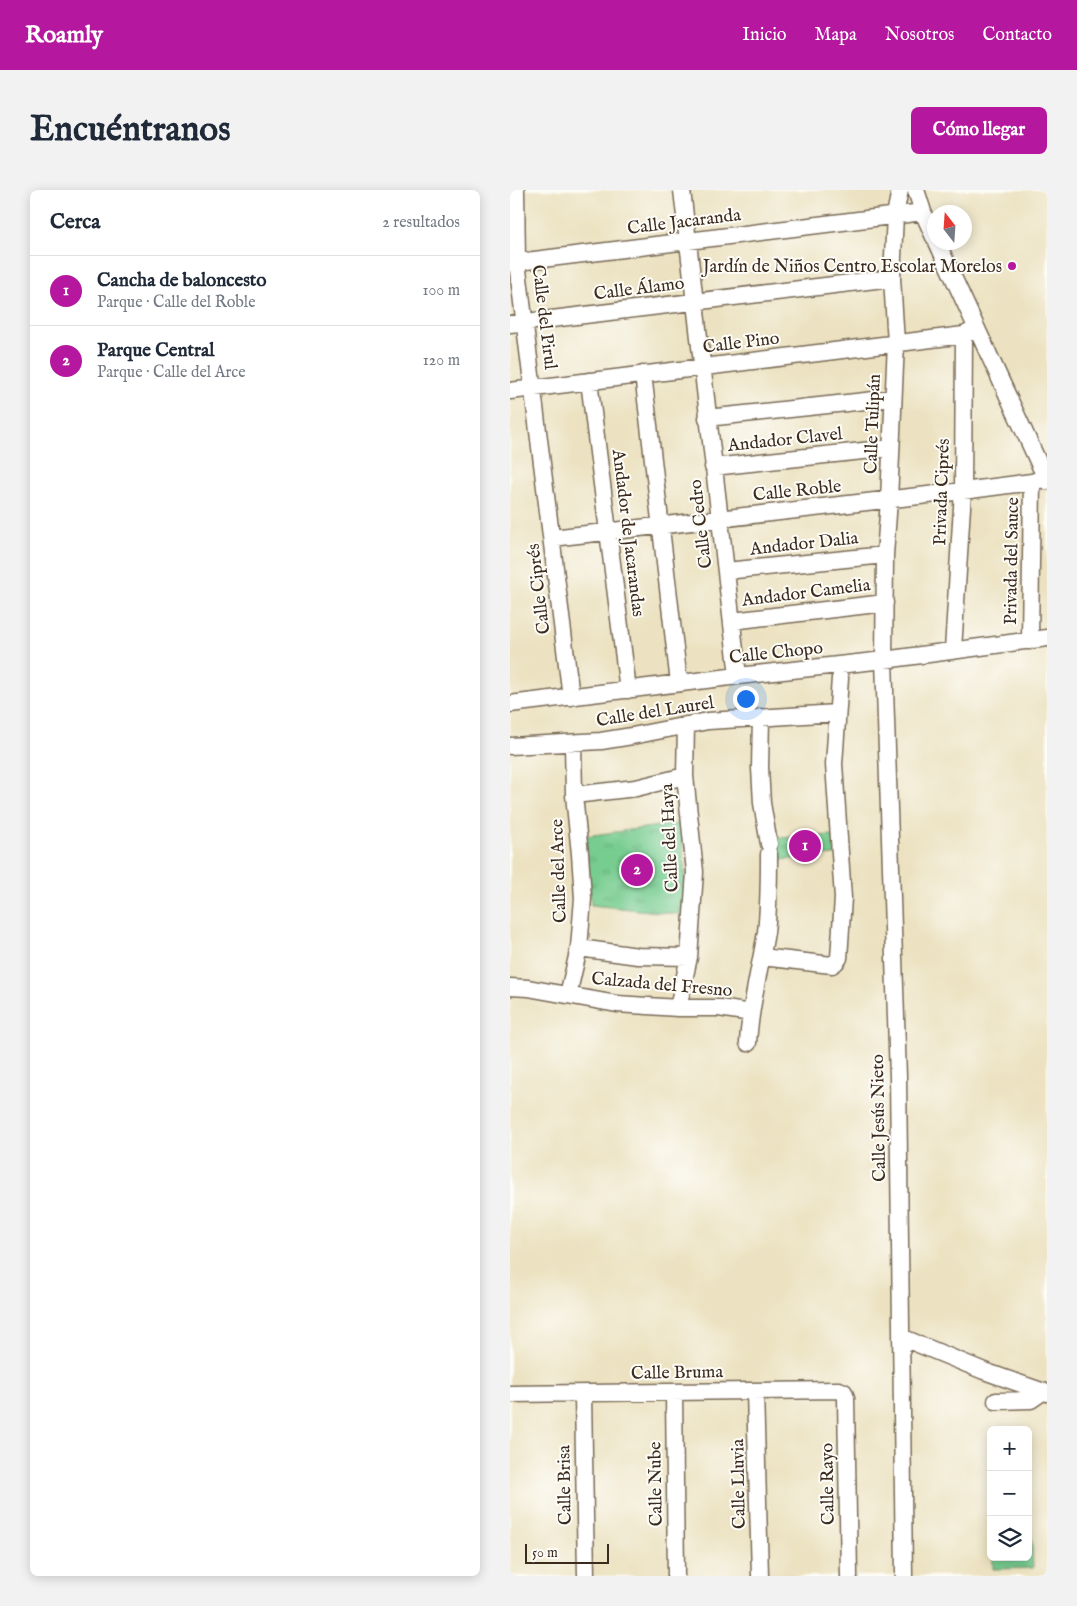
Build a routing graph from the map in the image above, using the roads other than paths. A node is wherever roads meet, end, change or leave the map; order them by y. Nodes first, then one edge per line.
1 (516, 190) edge
2 (682, 190) edge
3 (900, 190) edge
4 (916, 190) edge
5 (923, 212) junction
6 (894, 214) junction
7 (927, 221) edge
8 (688, 241) junction
9 (940, 250) edge
10 (514, 262) edge
11 (892, 278) junction
12 (694, 302) junction
13 (518, 323) edge
14 (970, 332) junction
15 (896, 343) junction
16 (702, 367) junction
17 (643, 374) junction
18 (589, 381) junction
19 (534, 388) junction
20 (510, 391) edge
21 (893, 398) junction
22 (708, 418) junction
23 (891, 448) junction
24 (713, 467) junction
25 (1042, 480) edge
26 (963, 491) junction
27 (889, 500) junction
28 (720, 518) junction
29 (660, 525) junction
30 (608, 532) junction
31 (552, 538) junction
32 (885, 555) junction
33 (726, 571) junction
34 (885, 603) junction
35 (732, 621) junction
36 (1047, 638) edge
37 (1030, 641) junction
38 (953, 650) junction
39 (884, 660) junction
40 (738, 676) junction
41 (840, 678) dead end
42 (679, 683) junction
43 (628, 690) junction
44 (571, 697) junction
45 (510, 704) edge
46 (837, 713) junction
47 (761, 718) junction
48 (686, 725) junction
49 (573, 743) junction
50 (510, 746) edge
51 (685, 776) junction
52 (574, 795) junction
53 (579, 948) junction
54 (689, 957) junction
55 (762, 957) junction
56 (510, 987) edge
57 (568, 995) junction
58 (678, 1008) junction
59 (751, 1013) junction
60 (748, 1043) dead end
61 (901, 1337) junction
62 (755, 1391) junction
63 (674, 1392) junction
64 (844, 1392) joint
65 (1045, 1392) edge
66 (510, 1394) edge
67 (583, 1394) junction
68 (996, 1401) dead end
69 (586, 1576) edge
70 (676, 1576) edge
71 (760, 1576) edge
72 (849, 1576) edge
73 (904, 1576) edge

1 - 10 street, Calle del Pirul
2 - 8 street, Calle Cedro
3 - 6 street, Calle Tulipán
4 - 5 street
5 - 6 street, Calle Jacaranda
5 - 7 street
6 - 8 street, Calle Jacaranda
6 - 11 street, Calle Tulipán
8 - 10 street, Calle Jacaranda
8 - 12 street, Calle Cedro
9 - 14 street
10 - 13 street, Calle del Pirul
11 - 12 street, Calle Álamo
11 - 15 street, Calle Tulipán
12 - 13 street, Calle Álamo
12 - 16 street, Calle Cedro
13 - 19 street, Calle del Pirul
14 - 15 street, Calle Pino
14 - 25 street
14 - 26 street, Privada Ciprés
15 - 16 street, Calle Pino
15 - 21 street, Calle Tulipán
16 - 17 street, Calle Pino
16 - 22 street, Calle Cedro
17 - 18 street, Calle Pino
17 - 29 street
18 - 19 street, Calle Pino
18 - 30 street, Andador de Jacarandas
19 - 20 street, Calle Pino
19 - 31 street, Calle Ciprés
21 - 22 street
21 - 23 street, Calle Tulipán
22 - 24 street, Calle Cedro
23 - 24 street, Andador Clavel
23 - 27 street, Calle Tulipán
24 - 28 street, Calle Cedro
25 - 26 street, Calle Roble
25 - 37 street, Privada del Sauce
26 - 27 street, Calle Roble
26 - 38 street, Privada Ciprés
27 - 28 street, Calle Roble
27 - 32 street, Calle Tulipán
28 - 29 street, Calle Roble
28 - 33 street, Calle Cedro
29 - 30 street, Calle Roble
29 - 42 street
30 - 31 street, Calle Roble
30 - 43 street, Andador de Jacarandas
31 - 44 street, Calle Ciprés
32 - 33 street, Andador Dalia
32 - 34 street, Calle Tulipán
33 - 35 street, Calle Cedro
34 - 35 street, Andador Camelia
34 - 39 street, Calle Tulipán
35 - 40 street, Calle Cedro
36 - 37 street, Calle Chopo
37 - 38 street, Calle Chopo
38 - 39 street, Calle Chopo
39 - 40 street, Calle Chopo
39 - 61 street, Calle Jesús Nieto
40 - 42 street, Calle Chopo
41 - 46 street
42 - 43 street, Calle Chopo
43 - 44 street, Calle Chopo
44 - 45 street, Calle Chopo
46 - 47 street, Calle del Laurel
46 - 55 street
47 - 48 street, Calle del Laurel
47 - 55 street
48 - 49 street, Calle del Laurel
48 - 51 street, Calle del Haya
49 - 50 street, Calle del Laurel
49 - 52 street, Calle del Arce
51 - 52 street
51 - 54 street, Calle del Haya
52 - 53 street, Calle del Arce
53 - 54 street
53 - 57 street, Calle del Arce
54 - 58 street, Calle del Haya
55 - 59 street
56 - 57 street, Calzada del Fresno
57 - 58 street, Calzada del Fresno
58 - 59 street, Calzada del Fresno
59 - 60 street
61 - 65 street
61 - 73 street, Calle Jesús Nieto
62 - 63 street, Calle Bruma
62 - 64 street, Calle Bruma
62 - 71 street, Calle Lluvia
63 - 67 street, Calle Bruma
63 - 70 street, Calle Nube
64 - 72 street, Calle Rayo
65 - 68 street
66 - 67 street, Calle Bruma
67 - 69 street, Calle Brisa

